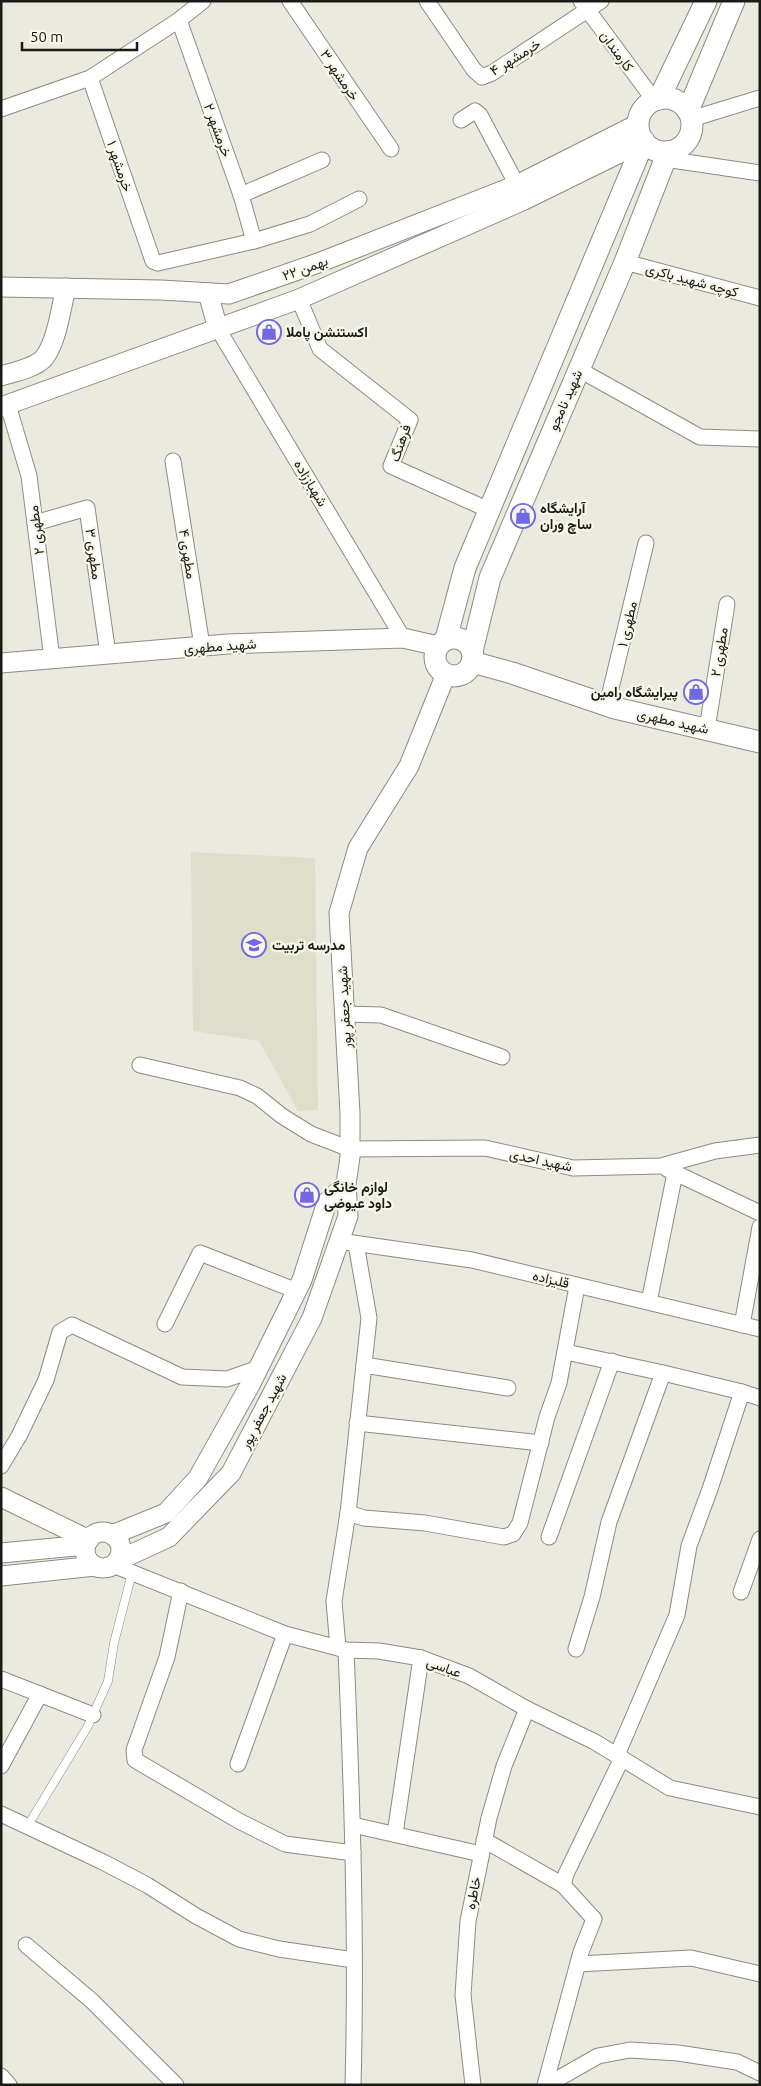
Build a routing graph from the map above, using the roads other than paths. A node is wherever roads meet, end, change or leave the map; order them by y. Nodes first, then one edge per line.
1 (290, 1) edge
2 (427, 1) edge
3 (601, 1) edge
4 (706, 1) edge
5 (734, 1) edge
6 (201, 2) edge
7 (585, 6) edge
8 (179, 20) junction
9 (693, 27) junction
10 (716, 42) junction
11 (90, 78) junction
12 (760, 98) edge
13 (656, 99) junction
14 (1, 109) edge
15 (690, 115) junction
16 (461, 120) dead end
17 (641, 133) junction
18 (390, 149) dead end
19 (667, 155) junction
20 (322, 160) dead end
21 (760, 173) edge
22 (517, 185) junction
23 (241, 195) junction
24 (358, 199) dead end
25 (254, 241) junction
26 (625, 262) junction
27 (1, 287) edge
28 (66, 288) junction
29 (208, 293) junction
30 (760, 298) edge
31 (299, 299) junction
32 (218, 329) junction
33 (578, 369) junction
34 (1, 376) edge
35 (5, 406) edge
36 (760, 439) edge
37 (173, 461) dead end
38 (489, 510) junction
39 (35, 523) junction
40 (646, 543) dead end
41 (727, 604) dead end
42 (403, 638) junction
43 (442, 643) junction
44 (202, 646) junction
45 (108, 654) junction
46 (472, 657) junction
47 (52, 659) junction
48 (1, 663) edge
49 (446, 674) junction
50 (607, 705) junction
51 (707, 729) junction
52 (760, 742) edge
53 (345, 1014) junction
54 (502, 1056) dead end
55 (140, 1065) dead end
56 (760, 1145) edge
57 (350, 1149) junction
58 (668, 1170) junction
59 (346, 1184) junction
60 (760, 1213) edge
61 (760, 1227) edge
62 (348, 1243) junction
63 (578, 1286) junction
64 (297, 1292) junction
65 (649, 1302) junction
66 (165, 1324) dead end
67 (742, 1325) junction
68 (760, 1329) edge
69 (566, 1352) junction
70 (612, 1361) junction
71 (364, 1365) junction
72 (258, 1368) junction
73 (663, 1373) junction
74 (508, 1388) dead end
75 (742, 1392) junction
76 (760, 1398) edge
77 (357, 1423) junction
78 (541, 1443) junction
79 (1, 1466) edge
80 (1, 1496) edge
81 (348, 1514) junction
82 (112, 1535) junction
83 (549, 1537) dead end
84 (760, 1539) edge
85 (87, 1542) junction
86 (1, 1553) edge
87 (109, 1564) junction
88 (132, 1573) junction
89 (1, 1576) edge
90 (181, 1591) junction
91 (741, 1592) dead end
92 (285, 1634) junction
93 (342, 1649) junction
94 (576, 1649) dead end
95 (421, 1658) junction
96 (1, 1679) edge
97 (40, 1694) junction
98 (527, 1709) junction
99 (93, 1715) junction
100 (619, 1757) junction
101 (238, 1764) dead end
102 (1, 1766) edge
103 (760, 1807) edge
104 (1, 1814) edge
105 (353, 1825) junction
106 (27, 1827) junction
107 (395, 1834) junction
108 (482, 1847) junction
109 (354, 1853) junction
110 (563, 1885) junction
111 (26, 1945) dead end
112 (354, 1960) junction
113 (578, 1964) junction
114 (760, 1974) edge
115 (760, 2073) edge
116 (1, 2076) edge
117 (9, 2085) edge
118 (176, 2085) edge
119 (352, 2085) edge
120 (474, 2085) edge
121 (546, 2085) edge

1 - 18 street, خرمشهر ۳
2 - 7 street, خرمشهر ۴
3 - 7 street, خرمشهر ۴
4 - 9 main road
5 - 10 main road
6 - 8 street
7 - 13 street, کارمندان
8 - 11 street
8 - 23 street, خرمشهر ۲
9 - 10 main road
9 - 13 main road
10 - 15 main road
11 - 14 street
11 - 25 street, خرمشهر ۱
12 - 15 street
13 - 15 main road
13 - 17 main road
15 - 19 main road
16 - 22 street
17 - 19 main road
17 - 22 street, ۲۲ بهمن
17 - 31 street, ۲۲ بهمن
17 - 38 main road, شهید نامجو
19 - 21 street
19 - 26 main road, شهید نامجو
20 - 23 street
22 - 29 street, ۲۲ بهمن
23 - 25 street, خرمشهر ۲
24 - 25 street
26 - 30 street, کوچه شهید باکری
26 - 33 main road, شهید نامجو
27 - 28 street, ۲۲ بهمن
28 - 29 street, ۲۲ بهمن
28 - 34 street
29 - 32 street
31 - 32 street, ۲۲ بهمن
31 - 38 street, فرهنگ
32 - 35 street, ۲۲ بهمن
32 - 42 street, شهباززاده
33 - 36 street
33 - 46 main road, شهید نامجو
35 - 39 street, مطهری ۲
37 - 44 street, مطهری ۴
38 - 43 main road, شهید نامجو
39 - 45 street, مطهری ۳
39 - 47 street, مطهری ۲
40 - 50 street, مطهری ۱
41 - 51 street, مطهری ۲
42 - 43 street, شهید مطهری
42 - 44 street, شهید مطهری
43 - 46 main road
43 - 49 main road
44 - 45 street, شهید مطهری
45 - 47 street, شهید مطهری
46 - 49 main road
46 - 50 main road, شهید مطهری
47 - 48 street, شهید مطهری
49 - 53 street, شهید جعفر پور
50 - 51 main road, شهید مطهری
51 - 52 main road, شهید مطهری
53 - 54 street
53 - 57 street, شهید جعفر پور
55 - 57 street
56 - 58 street, شهید احدی
57 - 58 street, شهید احدی
57 - 59 street, شهید جعفر پور
58 - 60 street
58 - 65 street
59 - 62 street, شهید جعفر پور
59 - 64 street, شهید جعفر پور
61 - 67 street
62 - 63 street, قلیزاده
62 - 71 street
62 - 87 street, شهید جعفر پور
63 - 65 street, قلیزاده
63 - 69 street
64 - 66 street
64 - 72 street, شهید جعفر پور
65 - 67 street, قلیزاده
67 - 68 street, قلیزاده
69 - 70 street
69 - 78 street
70 - 73 street
70 - 83 street
71 - 74 street
71 - 77 street
72 - 79 street
72 - 82 street, شهید جعفر پور
73 - 75 street
73 - 94 street
75 - 76 street
75 - 100 street
77 - 78 street
77 - 81 street
78 - 81 street
80 - 85 street
81 - 93 street
82 - 85 street
82 - 87 street
84 - 91 street
85 - 86 street
85 - 87 street
87 - 88 street, عباسی
87 - 89 street, شهید جعفر پور
88 - 90 street, عباسی
88 - 99 lane
90 - 92 street, عباسی
90 - 109 street
92 - 93 street, عباسی
92 - 101 street
93 - 95 street, عباسی
93 - 105 street
95 - 98 street, عباسی
95 - 107 street
96 - 97 street
97 - 99 street
97 - 102 street
98 - 100 street, عباسی
98 - 108 street, خاطره
99 - 106 lane
100 - 103 street, عباسی
100 - 110 street
104 - 106 street
105 - 107 street
105 - 109 street
106 - 112 street
107 - 108 street
108 - 110 street
108 - 120 street, خاطره
109 - 112 street
110 - 113 street
111 - 118 street
112 - 119 street
113 - 114 street
113 - 121 street
115 - 121 street
116 - 117 street

